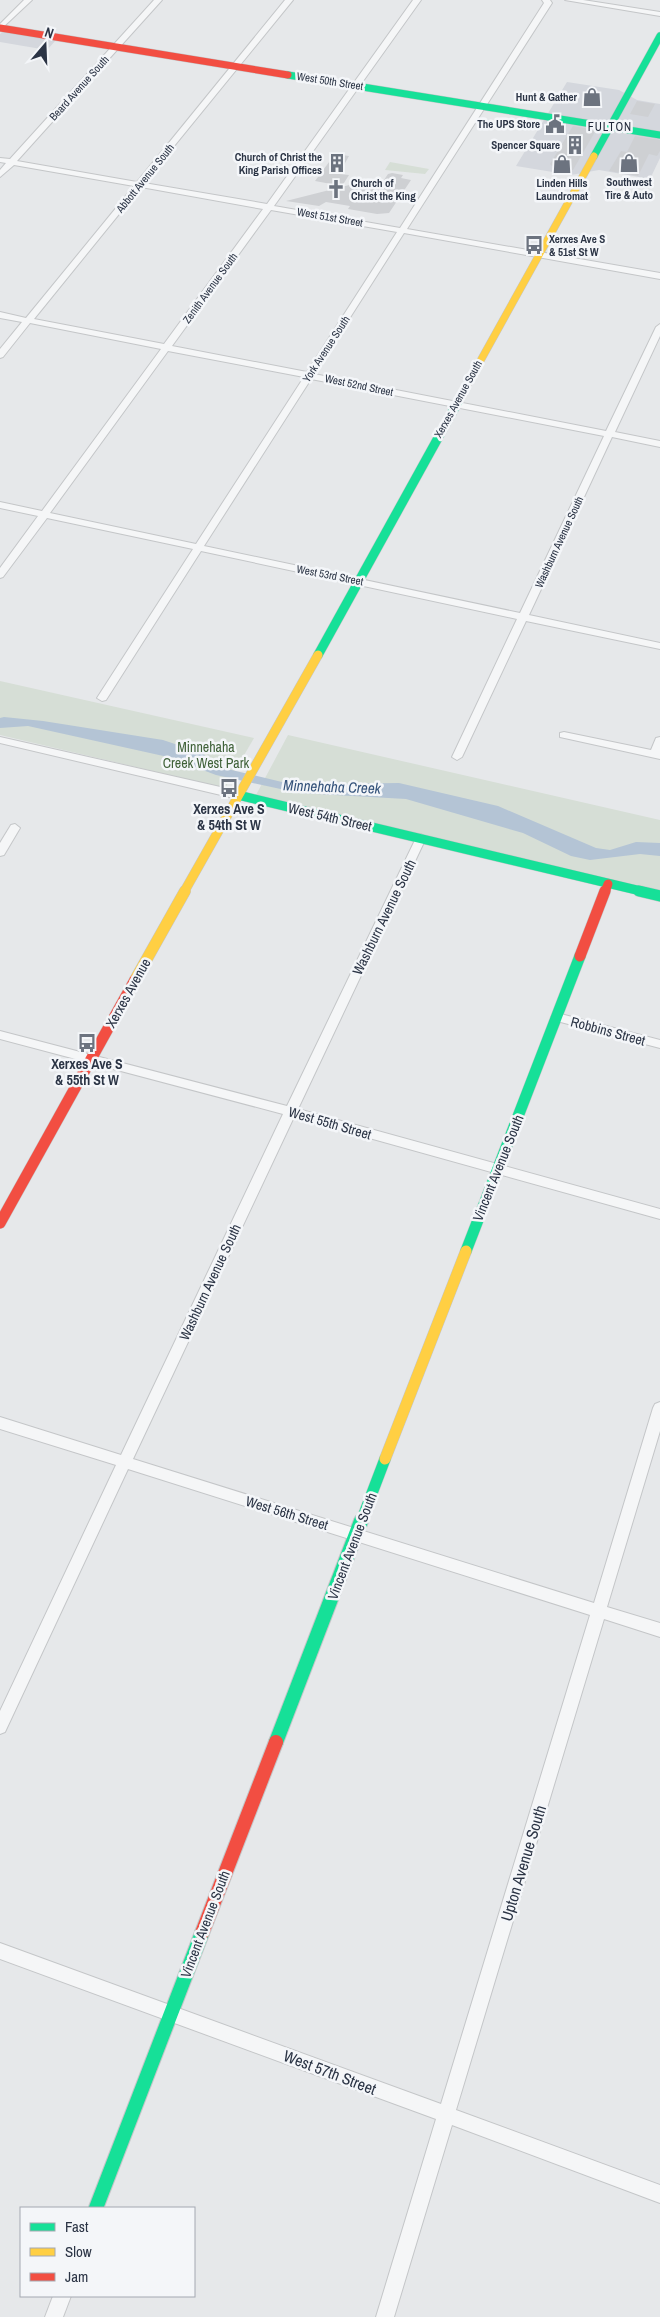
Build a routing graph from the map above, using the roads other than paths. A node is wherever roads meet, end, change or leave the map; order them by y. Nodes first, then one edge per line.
1 (28, 0) edge
2 (158, 0) edge
3 (289, 0) edge
4 (417, 0) edge
5 (546, 0) edge
6 (569, 0) edge
7 (660, 14) edge
8 (0, 28) edge
9 (660, 36) edge
10 (117, 46) junction
11 (236, 66) junction
12 (357, 86) junction
13 (481, 106) junction
14 (610, 127) junction
15 (660, 135) edge
16 (0, 160) edge
17 (12, 162) junction
18 (0, 175) edge
19 (140, 184) junction
20 (268, 206) junction
21 (402, 230) junction
22 (539, 254) junction
23 (660, 276) edge
24 (0, 315) edge
25 (28, 321) junction
26 (660, 327) edge
27 (167, 348) junction
28 (0, 355) edge
29 (310, 375) junction
30 (455, 404) junction
31 (610, 434) junction
32 (660, 444) edge
33 (0, 505) edge
34 (46, 514) junction
35 (200, 547) junction
36 (0, 575) edge
37 (359, 580) junction
38 (524, 616) junction
39 (660, 646) edge
40 (102, 698) dead end
41 (564, 735) dead end
42 (0, 740) edge
43 (660, 740) edge
44 (657, 756) edge
45 (457, 757) dead end
46 (256, 762) joint
47 (238, 795) junction
48 (15, 828) dead end
49 (421, 838) junction
50 (0, 852) edge
51 (608, 884) junction
52 (660, 896) edge
53 (557, 1017) junction
54 (0, 1035) edge
55 (660, 1044) edge
56 (91, 1060) junction
57 (290, 1112) junction
58 (496, 1170) junction
59 (660, 1214) edge
60 (0, 1223) edge
61 (660, 1408) edge
62 (0, 1423) edge
63 (125, 1462) junction
64 (357, 1534) junction
65 (600, 1612) junction
66 (660, 1630) edge
67 (0, 1727) edge
68 (0, 1951) edge
69 (171, 2012) junction
70 (446, 2116) junction
71 (660, 2194) edge
72 (96, 2207) edge
73 (62, 2297) edge
74 (54, 2317) edge
75 (385, 2317) edge

1 - 8 street
2 - 10 street, Beard Avenue South
3 - 11 street, Abbott Avenue South
4 - 12 street, Zenith Avenue South
5 - 13 street, York Avenue South
6 - 7 street
8 - 10 street, West 50th Street
9 - 14 street, Xerxes Avenue South
10 - 11 street, West 50th Street
10 - 17 street, Beard Avenue South
11 - 12 street, West 50th Street
11 - 19 street, Abbott Avenue South
12 - 13 street, West 50th Street
12 - 20 street, Zenith Avenue South
13 - 14 street, West 50th Street
13 - 21 street, York Avenue South
14 - 15 street, West 50th Street
14 - 22 street, Xerxes Avenue South
16 - 17 street, West 51st Street
17 - 18 street, Beard Avenue South
17 - 19 street, West 51st Street
19 - 20 street, West 51st Street
19 - 25 street, Abbott Avenue South
20 - 21 street, West 51st Street
20 - 27 street, Zenith Avenue South
21 - 22 street, West 51st Street
21 - 29 street, York Avenue South
22 - 23 street, West 51st Street
22 - 30 street, Xerxes Avenue South
24 - 25 street, West 52nd Street
25 - 27 street, West 52nd Street
25 - 28 street, Abbott Avenue South
26 - 31 street, Washburn Avenue South
27 - 29 street, West 52nd Street
27 - 34 street, Zenith Avenue South
29 - 30 street, West 52nd Street
29 - 35 street, York Avenue South
30 - 31 street, West 52nd Street
30 - 37 street, Xerxes Avenue South
31 - 32 street, West 52nd Street
31 - 38 street, Washburn Avenue South
33 - 34 street, West 53rd Street
34 - 35 street, West 53rd Street
34 - 36 street, Zenith Avenue South
35 - 37 street, West 53rd Street
35 - 40 street, York Avenue South
37 - 38 street, West 53rd Street
37 - 46 street, Xerxes Avenue South
38 - 39 street, West 53rd Street
38 - 45 street, Washburn Avenue South
41 - 44 street
42 - 47 street, West 54th Street
43 - 44 street
46 - 47 street, Xerxes Avenue
47 - 49 street, West 54th Street
47 - 56 street, Xerxes Avenue
48 - 50 street
49 - 51 street, West 54th Street
49 - 57 street, Washburn Avenue South
51 - 52 street, West 54th Street
51 - 53 street, Vincent Avenue South
53 - 55 street, Robbins Street
53 - 58 street, Vincent Avenue South
54 - 56 street, West 55th Street
56 - 57 street, West 55th Street
56 - 60 street, Xerxes Avenue
57 - 58 street, West 55th Street
57 - 63 street, Washburn Avenue South
58 - 59 street, West 55th Street
58 - 64 street, Vincent Avenue South
61 - 65 street, Upton Avenue South
62 - 63 street, West 56th Street
63 - 64 street, West 56th Street
63 - 67 street, Washburn Avenue South
64 - 65 street, West 56th Street
64 - 69 street, Vincent Avenue South
65 - 66 street, West 56th Street
65 - 70 street, Upton Avenue South
68 - 69 street, West 57th Street
69 - 70 street, West 57th Street
69 - 72 street, Vincent Avenue South
70 - 71 street, West 57th Street
70 - 75 street, Upton Avenue South
73 - 74 street

